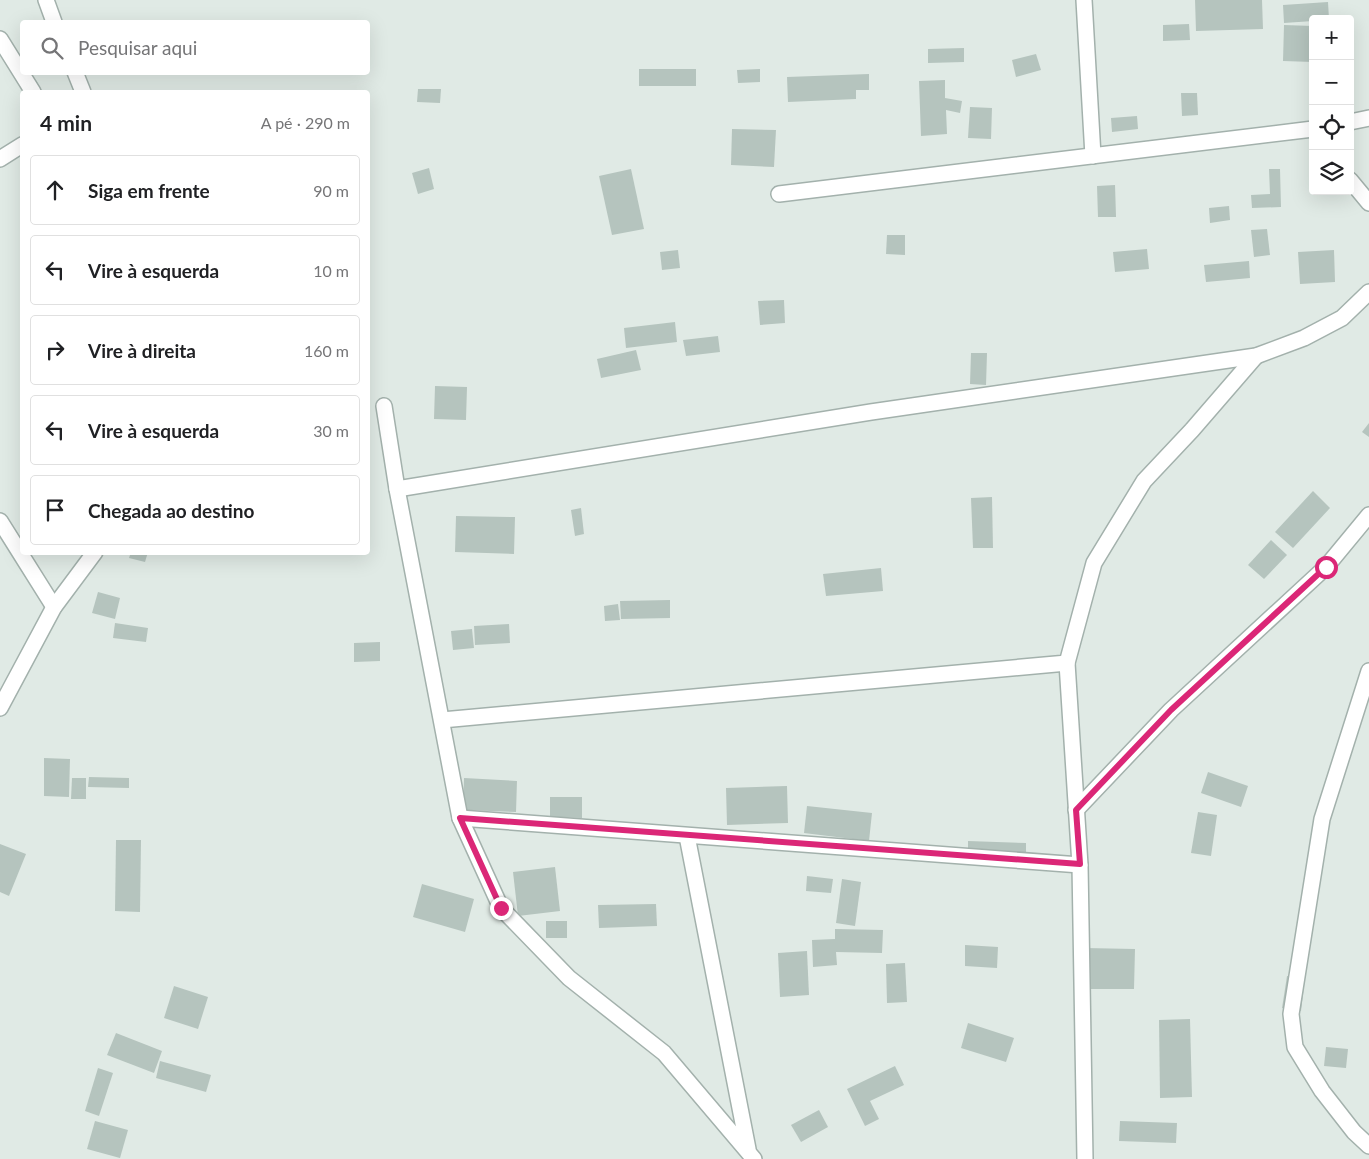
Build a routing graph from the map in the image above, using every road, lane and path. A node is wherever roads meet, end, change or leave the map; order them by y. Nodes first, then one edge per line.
1 (46, 0) edge
2 (1084, 0) edge
3 (53, 20) edge
4 (0, 39) edge
5 (20, 71) edge
6 (22, 75) edge
7 (76, 75) edge
8 (32, 90) edge
9 (82, 90) edge
10 (1369, 118) edge
11 (1354, 121) edge
12 (1309, 132) edge
13 (20, 146) edge
14 (1093, 156) junction
15 (0, 159) edge
16 (1354, 185) edge
17 (779, 194) dead end
18 (1369, 203) edge
19 (1369, 292) edge
20 (1256, 356) junction
21 (384, 406) dead end
22 (397, 489) junction
23 (1369, 515) edge
24 (0, 521) edge
25 (20, 553) edge
26 (21, 555) edge
27 (93, 555) edge
28 (54, 607) junction
29 (1067, 663) junction
30 (1369, 671) edge
31 (0, 708) edge
32 (442, 720) junction
33 (1076, 810) junction
34 (460, 818) junction
35 (687, 836) junction
36 (1080, 864) junction
37 (1369, 1146) edge
38 (751, 1155) edge
39 (1085, 1159) edge

1 - 3 street
2 - 14 street
4 - 5 street
6 - 8 street
7 - 9 street
10 - 11 street
12 - 14 street
13 - 15 street
14 - 17 street
16 - 18 street
19 - 20 street
20 - 22 street
20 - 29 street
21 - 22 street
22 - 32 street
23 - 33 street
24 - 25 street
26 - 28 street
27 - 28 street
28 - 31 street
29 - 32 street
29 - 33 street
30 - 37 street
32 - 34 street
33 - 36 street
34 - 35 street
34 - 38 street
35 - 36 street
35 - 38 street
36 - 39 street

